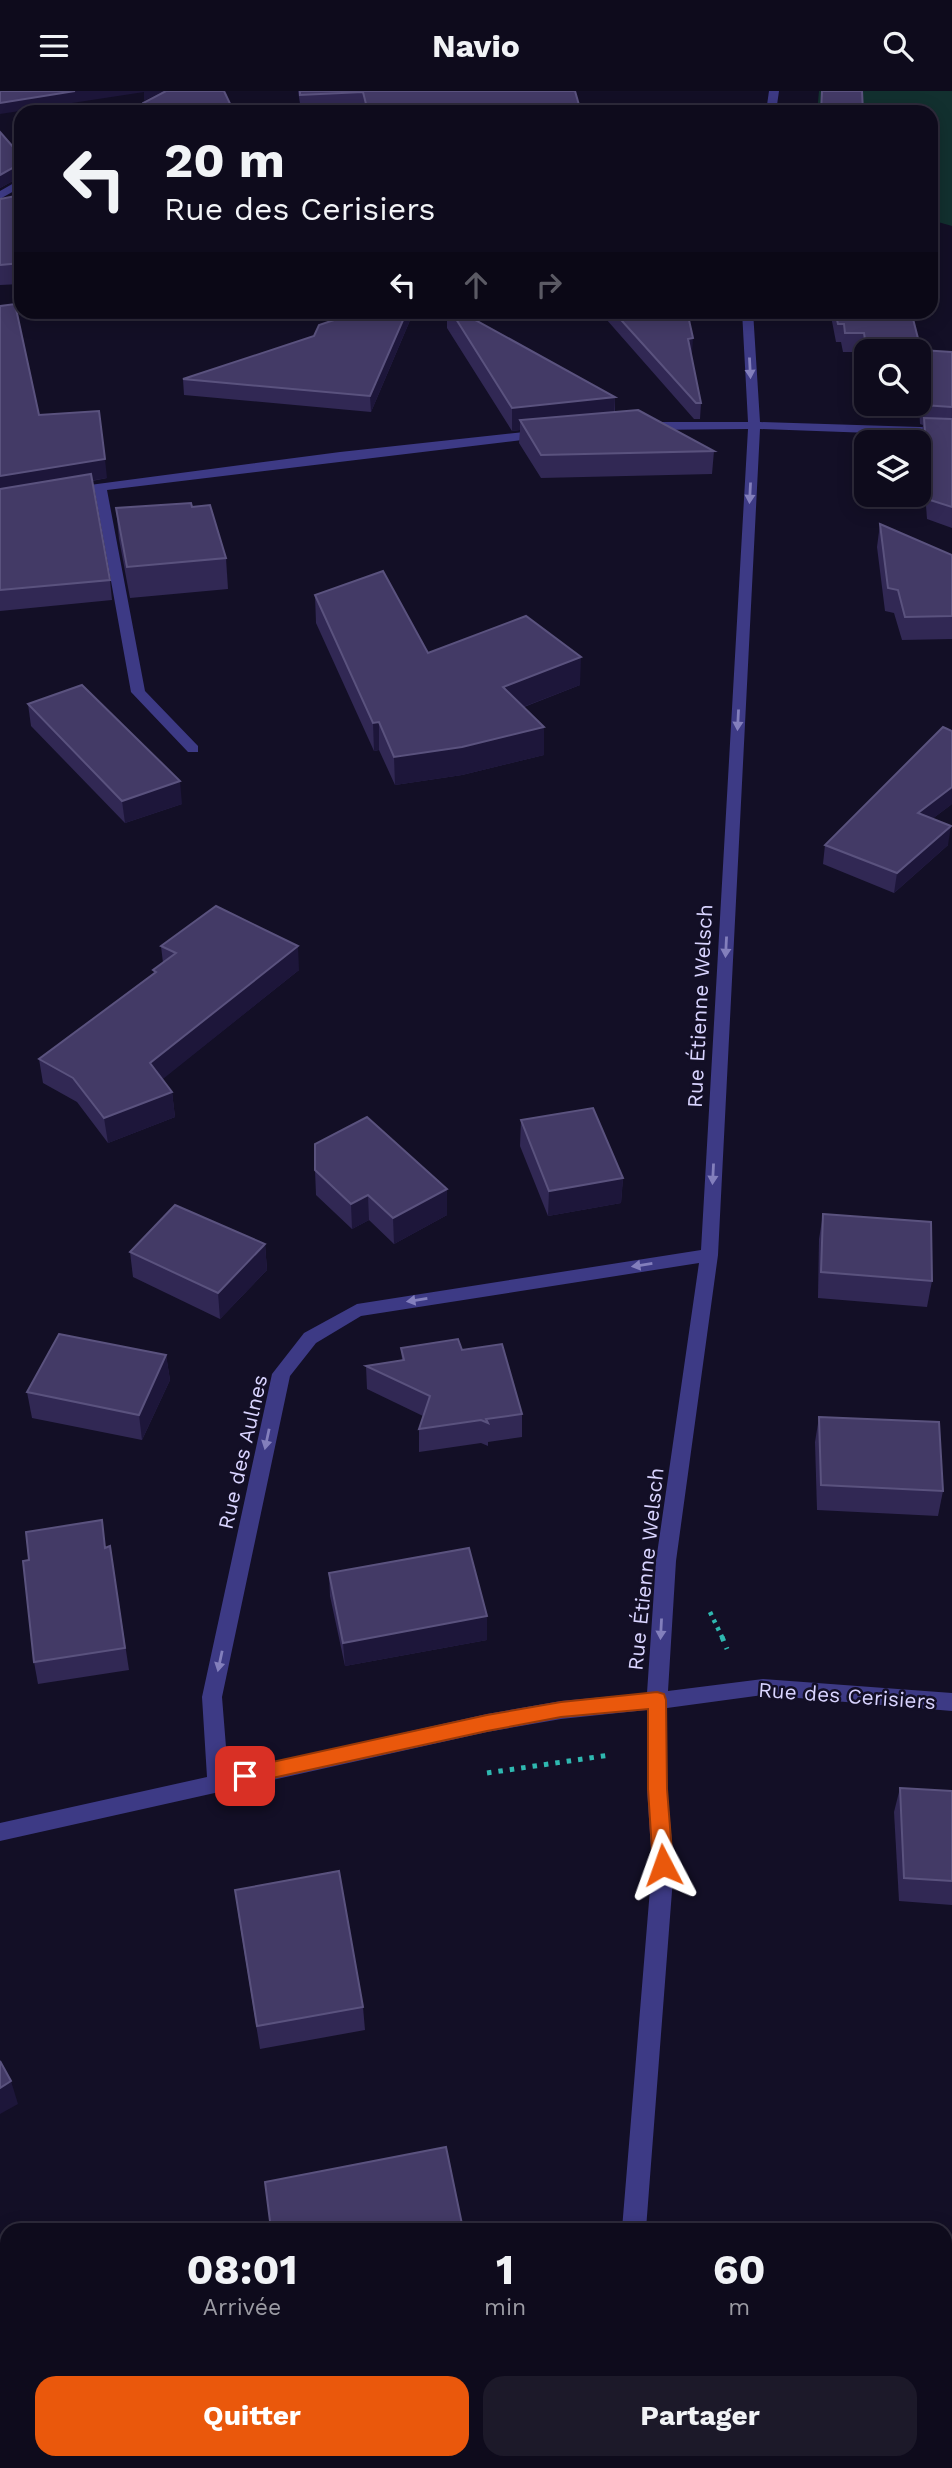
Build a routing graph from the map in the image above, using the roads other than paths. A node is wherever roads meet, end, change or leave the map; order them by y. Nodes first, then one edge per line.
1 (180, 91) edge
2 (148, 105) edge
3 (747, 319) edge
4 (754, 425) junction
5 (632, 426) edge
6 (952, 432) edge
7 (553, 433) edge
8 (100, 487) junction
9 (62, 493) edge
10 (193, 749) dead end
11 (709, 1255) junction
12 (657, 1700) junction
13 (952, 1702) edge
14 (218, 1782) junction
15 (0, 1832) edge
16 (634, 2223) edge

1 - 2 street
3 -> 4 street, Rue Étienne Welsch
4 - 5 street
4 - 6 street
4 -> 11 street, Rue Étienne Welsch
7 - 8 street
8 - 9 street
8 - 10 street
11 -> 12 street, Rue Étienne Welsch
11 -> 14 street, Rue des Aulnes
12 - 13 street, Rue des Cerisiers
12 - 14 street, Rue des Cerisiers
12 - 16 street, Rue Étienne Welsch
14 - 15 street, Rue des Cerisiers

